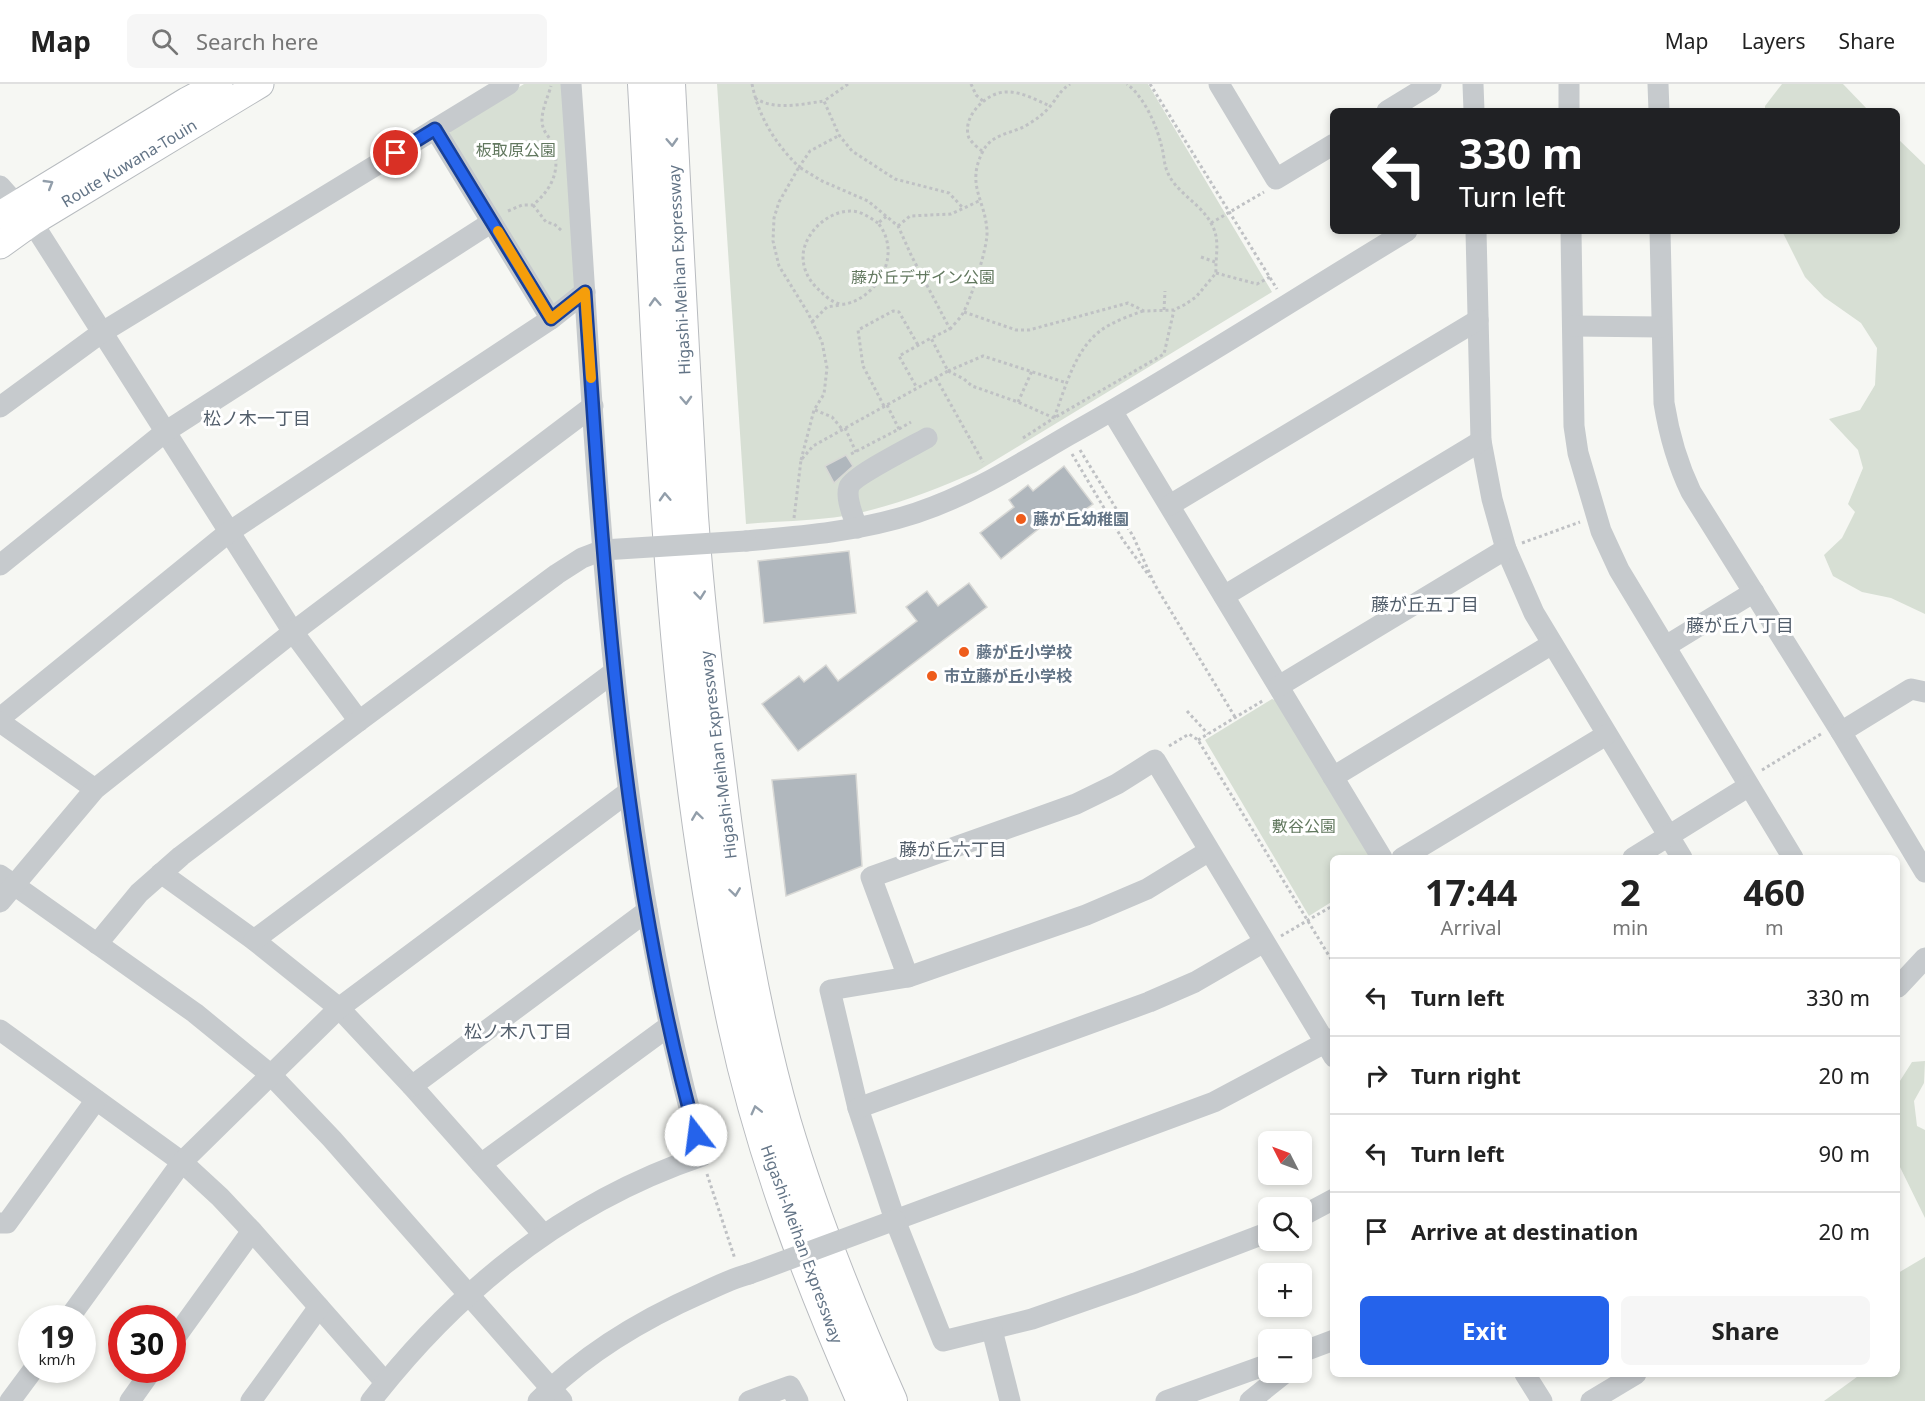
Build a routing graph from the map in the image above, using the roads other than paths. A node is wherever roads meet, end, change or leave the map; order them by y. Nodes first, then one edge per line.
1 (219, 84) edge
2 (260, 84) edge
3 (509, 84) edge
4 (571, 84) edge
5 (644, 84) edge
6 (669, 84) edge
7 (1431, 84) edge
8 (1473, 84) edge
9 (1569, 84) edge
10 (1658, 84) edge
11 (1223, 85) edge
12 (1392, 108) edge
13 (1474, 108) edge
14 (1569, 108) edge
15 (1659, 108) edge
16 (435, 129) junction
17 (1330, 146) edge
18 (12, 207) edge
19 (492, 222) junction
20 (1402, 234) edge
21 (1476, 234) edge
22 (1571, 234) edge
23 (1660, 234) edge
24 (0, 244) edge
25 (585, 292) junction
26 (551, 319) junction
27 (1478, 320) junction
28 (1573, 326) junction
29 (1661, 327) junction
30 (101, 333) junction
31 (593, 406) junction
32 (0, 407) edge
33 (1112, 411) junction
34 (165, 432) junction
35 (927, 438) dead end
36 (1481, 441) junction
37 (1170, 505) junction
38 (857, 528) junction
39 (229, 532) junction
40 (1506, 549) junction
41 (603, 550) junction
42 (0, 565) edge
43 (1754, 592) junction
44 (1224, 596) junction
45 (293, 632) junction
46 (1552, 644) junction
47 (1666, 646) junction
48 (614, 672) junction
49 (1280, 688) junction
50 (1925, 692) edge
51 (0, 720) edge
52 (358, 721) junction
53 (1838, 728) junction
54 (1606, 735) junction
55 (1333, 777) junction
56 (1752, 780) junction
57 (95, 789) junction
58 (627, 793) junction
59 (1668, 836) junction
60 (1209, 851) junction
61 (1380, 855) edge
62 (1407, 855) edge
63 (1637, 855) edge
64 (1680, 855) edge
65 (1791, 855) edge
66 (1925, 872) edge
67 (161, 873) junction
68 (7, 880) edge
69 (0, 902) edge
70 (647, 911) junction
71 (254, 940) junction
72 (97, 944) junction
73 (1265, 944) junction
74 (1925, 958) edge
75 (908, 977) junction
76 (1900, 985) edge
77 (339, 1008) junction
78 (669, 1026) junction
79 (0, 1030) edge
80 (1330, 1044) edge
81 (1330, 1046) edge
82 (271, 1075) junction
83 (412, 1086) junction
84 (96, 1100) junction
85 (858, 1108) junction
86 (182, 1162) junction
87 (482, 1164) junction
88 (1330, 1201) edge
89 (1312, 1211) edge
90 (895, 1220) junction
91 (0, 1223) edge
92 (252, 1231) junction
93 (543, 1234) junction
94 (1258, 1236) edge
95 (468, 1294) junction
96 (78, 1305) edge
97 (319, 1307) junction
98 (186, 1323) edge
99 (992, 1330) junction
100 (1258, 1368) edge
101 (1527, 1377) edge
102 (1631, 1377) edge
103 (385, 1382) junction
104 (23, 1383) edge
105 (143, 1383) edge
106 (1273, 1383) edge
107 (550, 1397) edge
108 (10, 1401) edge
109 (130, 1401) edge
110 (251, 1401) edge
111 (371, 1401) edge
112 (749, 1401) edge
113 (798, 1401) edge
114 (863, 1401) edge
115 (891, 1401) edge
116 (1010, 1401) edge
117 (1166, 1401) edge
118 (1250, 1401) edge
119 (1542, 1401) edge
120 (1591, 1401) edge

18 -> 1 main road, Route Kuwana-Touin
2 - 18 main road, Route Kuwana-Touin
3 - 16 street
4 - 25 street
114 -> 5 highway, Higashi-Meihan Expressway
6 -> 115 highway, Higashi-Meihan Expressway
7 - 12 street
8 - 13 street
9 - 14 street
10 - 15 street
11 - 17 street
16 - 19 street
16 - 30 street
18 - 24 main road, Route Kuwana-Touin
18 - 30 street
19 - 26 street
19 - 34 street
20 - 33 street
21 - 27 street
22 - 28 street
23 - 29 street
25 - 26 street
25 - 31 street
26 - 39 street
27 - 36 street
27 - 37 street
28 - 29 street
28 - 47 street
29 - 43 street
30 - 32 street
30 - 34 street
31 - 41 street
31 - 45 street
33 - 37 street
33 - 38 street
34 - 39 street
34 - 42 street
35 - 38 street
36 - 40 street
36 - 44 street
37 - 44 street
38 - 41 street, bridge
39 - 45 street
39 - 51 street
40 - 46 street
40 - 49 street
41 - 48 street
41 - 52 street
43 - 47 street
43 - 53 street
44 - 49 street
45 - 52 street
45 - 57 street
46 - 54 street
46 - 55 street
47 - 56 street
48 - 58 street
48 - 71 street
49 - 55 street
50 - 53 street
51 - 57 street
52 - 67 street
53 - 66 street
54 - 59 street
54 - 62 street
55 - 61 street
56 - 59 street
56 - 65 street
57 - 68 street
58 - 70 street
58 - 77 street
59 - 63 street
59 - 64 street
60 - 73 street
60 - 75 street
60 - 75 street
67 - 71 street
67 - 72 street
68 - 69 street
68 - 72 street
70 - 78 street
70 - 83 street
71 - 77 street
72 - 82 street
73 - 80 street
73 - 85 street
74 - 76 street
75 - 85 street
77 - 82 street
77 - 83 street
78 - 87 street
78 - 93 street
79 - 84 street
81 - 90 street
82 - 86 street
82 - 95 street
83 - 87 street
84 - 86 street
84 - 91 street
85 - 90 street
86 - 92 street
86 - 96 street
87 - 93 street
88 - 89 street
90 - 99 street
90 - 107 street, bridge
92 - 97 street
92 - 98 street
93 - 95 street
94 - 99 street
95 - 103 street
95 - 107 street
97 - 103 street
97 - 110 street
99 - 116 street
100 - 117 street
101 - 119 street
102 - 120 street
103 - 111 street
104 - 108 street
105 - 109 street
106 - 118 street
112 - 113 street

